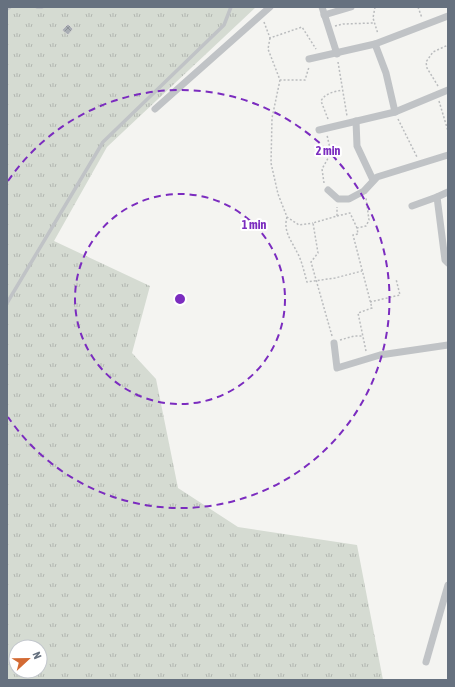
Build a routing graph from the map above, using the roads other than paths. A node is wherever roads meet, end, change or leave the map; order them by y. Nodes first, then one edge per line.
1 (10, 7) edge
2 (37, 7) edge
3 (42, 7) edge
4 (231, 7) edge
5 (270, 7) edge
6 (322, 7) edge
7 (351, 7) edge
8 (7, 9) edge
9 (324, 16) junction
10 (448, 17) edge
11 (378, 43) junction
12 (337, 54) junction
13 (309, 60) road end
14 (443, 93) edge
15 (155, 108) dead end
16 (394, 112) junction
17 (356, 121) junction
18 (319, 130) dead end
19 (448, 155) edge
20 (373, 180) junction
21 (328, 190) road end
22 (448, 192) edge
23 (437, 197) junction
24 (412, 206) dead end
25 (448, 263) edge
26 (7, 303) edge
27 (334, 343) road end
28 (448, 345) edge
29 (448, 585) edge
30 (446, 596) edge
31 (426, 662) dead end

1 - 8 lane
2 - 3 lane
4 - 26 lane
5 - 15 street
6 - 9 street
7 - 9 street
9 - 12 street
10 - 11 street
11 - 12 street
11 - 16 street
12 - 13 street
14 - 16 street
16 - 17 street
17 - 18 street
17 - 20 street
19 - 20 street
20 - 21 street
22 - 23 street
23 - 24 street
23 - 25 street
27 - 28 street
29 - 30 street
30 - 31 street

